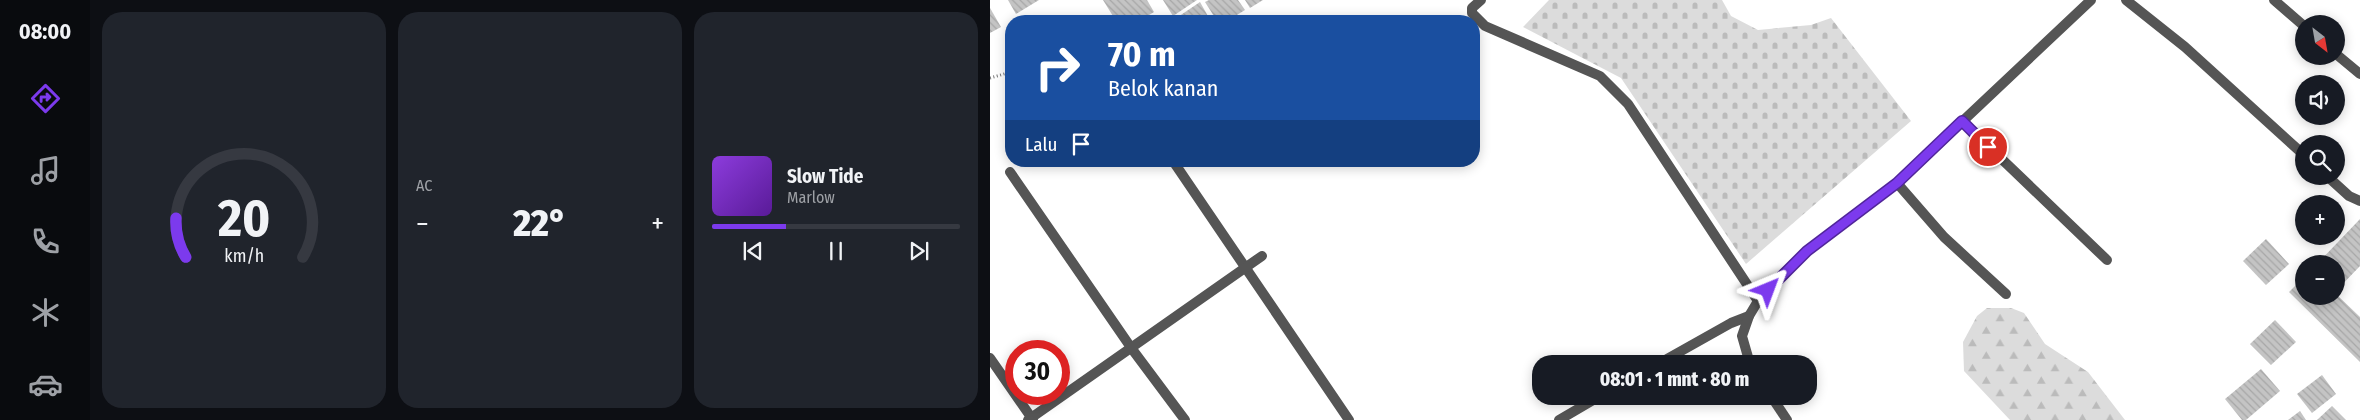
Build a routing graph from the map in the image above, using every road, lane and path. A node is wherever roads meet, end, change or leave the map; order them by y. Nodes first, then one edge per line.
1 (1481, 0) edge
2 (2091, 0) edge
3 (2126, 0) edge
4 (2274, 0) edge
5 (1474, 15) edge
6 (2295, 18) edge
7 (1480, 21) edge
8 (2345, 62) edge
9 (1005, 74) edge
10 (2360, 74) edge
11 (990, 78) edge
12 (1962, 121) junction
13 (2295, 147) edge
14 (1177, 167) edge
15 (1010, 172) dead end
16 (1897, 183) junction
17 (2337, 185) edge
18 (2360, 201) edge
19 (1262, 256) dead end
20 (2107, 260) dead end
21 (1246, 268) junction
22 (2006, 294) dead end
23 (1758, 301) junction
24 (1749, 316) junction
25 (1132, 349) junction
26 (1674, 355) edge
27 (1746, 355) edge
28 (990, 358) edge
29 (1588, 405) edge
30 (1777, 405) edge
31 (1573, 416) edge
32 (1031, 419) edge
33 (1185, 420) edge
34 (1349, 420) edge
35 (1559, 420) edge
36 (1787, 420) edge

1 - 5 street
2 - 12 street
3 - 13 street
4 - 6 street
7 - 23 street
8 - 10 street
9 - 11 path
12 - 16 street
12 - 20 street
14 - 21 street
15 - 25 street
16 - 22 street
16 - 23 street
17 - 18 street
19 - 21 street
21 - 25 street
21 - 34 street
23 - 24 street
24 - 26 street
24 - 27 street
25 - 32 street
25 - 33 street
28 - 32 street
29 - 31 street
30 - 36 street
31 - 35 street

